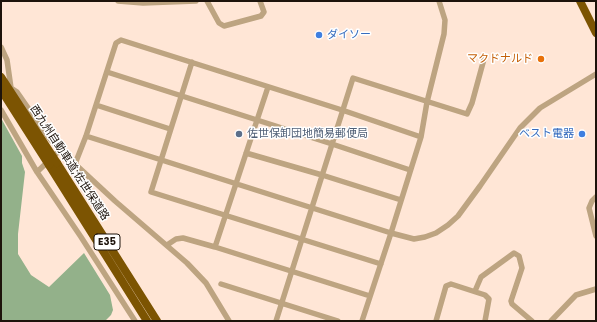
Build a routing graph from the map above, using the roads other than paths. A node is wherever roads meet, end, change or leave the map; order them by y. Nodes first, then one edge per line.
1 (118, 1) edge
2 (196, 1) edge
3 (207, 1) edge
4 (260, 1) edge
5 (439, 1) edge
6 (580, 1) edge
7 (147, 2) edge
8 (596, 34) edge
9 (1, 48) edge
10 (484, 59) dead end
11 (192, 62) junction
12 (107, 72) junction
13 (596, 74) edge
14 (1, 77) edge
15 (268, 87) junction
16 (11, 88) junction
17 (1, 91) edge
18 (181, 95) junction
19 (427, 102) junction
20 (96, 105) junction
21 (1, 110) edge
22 (342, 110) junction
23 (257, 120) junction
24 (170, 129) junction
25 (86, 136) junction
26 (421, 137) junction
27 (332, 144) junction
28 (60, 150) junction
29 (246, 153) junction
30 (161, 160) junction
31 (53, 164) junction
32 (75, 164) junction
33 (410, 170) junction
34 (37, 172) junction
35 (322, 175) junction
36 (236, 184) junction
37 (596, 197) edge
38 (401, 200) junction
39 (311, 207) junction
40 (226, 215) junction
41 (391, 234) junction
42 (596, 236) edge
43 (301, 240) junction
44 (167, 245) junction
45 (215, 247) junction
46 (381, 264) junction
47 (292, 272) junction
48 (221, 284) dead end
49 (596, 289) edge
50 (476, 291) junction
51 (370, 296) junction
52 (282, 303) junction
53 (135, 321) edge
54 (147, 321) edge
55 (156, 321) edge
56 (230, 321) edge
57 (276, 321) edge
58 (338, 321) edge
59 (362, 321) edge
60 (436, 321) edge
61 (485, 321) edge
62 (532, 321) edge
63 (551, 321) edge

1 - 7 street
2 - 7 street
3 - 4 street
5 - 19 street
6 - 8 highway
9 - 16 street
10 - 19 street
11 - 12 street
11 - 15 street
11 - 18 street
12 - 18 street
12 - 20 street
13 - 41 street
14 - 31 highway, 西九州自動車道;佐世保道路 / E35, bridge
15 - 22 street
15 - 23 street
16 - 17 street
16 - 28 street
17 - 31 highway, 西九州自動車道;佐世保道路 / E35, bridge
18 - 23 street
18 - 24 street
19 - 22 street
19 - 26 street
20 - 24 street
20 - 25 street
21 - 34 street
22 - 26 street
22 - 27 street
23 - 27 street
23 - 29 street
24 - 30 street
25 - 30 street
25 - 32 street
26 - 33 street
27 - 33 street
27 - 35 street
28 - 32 street
28 - 34 street
29 - 35 street
29 - 36 street
30 - 36 street
30 - 40 street
31 - 54 highway, 西九州自動車道;佐世保道路 / E35
31 - 55 highway, 西九州自動車道;佐世保道路 / E35
32 - 44 street
33 - 38 street
34 - 53 street
35 - 38 street
35 - 39 street
36 - 39 street
36 - 40 street
37 - 42 street
38 - 41 street
39 - 41 street
39 - 43 street
40 - 43 street
40 - 45 street
41 - 46 street
43 - 46 street
43 - 47 street
44 - 45 street
44 - 56 street
45 - 47 street
46 - 51 street
47 - 51 street
47 - 52 street
48 - 52 street
49 - 63 street
50 - 60 street
50 - 61 street
50 - 62 street
51 - 59 street
52 - 57 street
52 - 58 street

